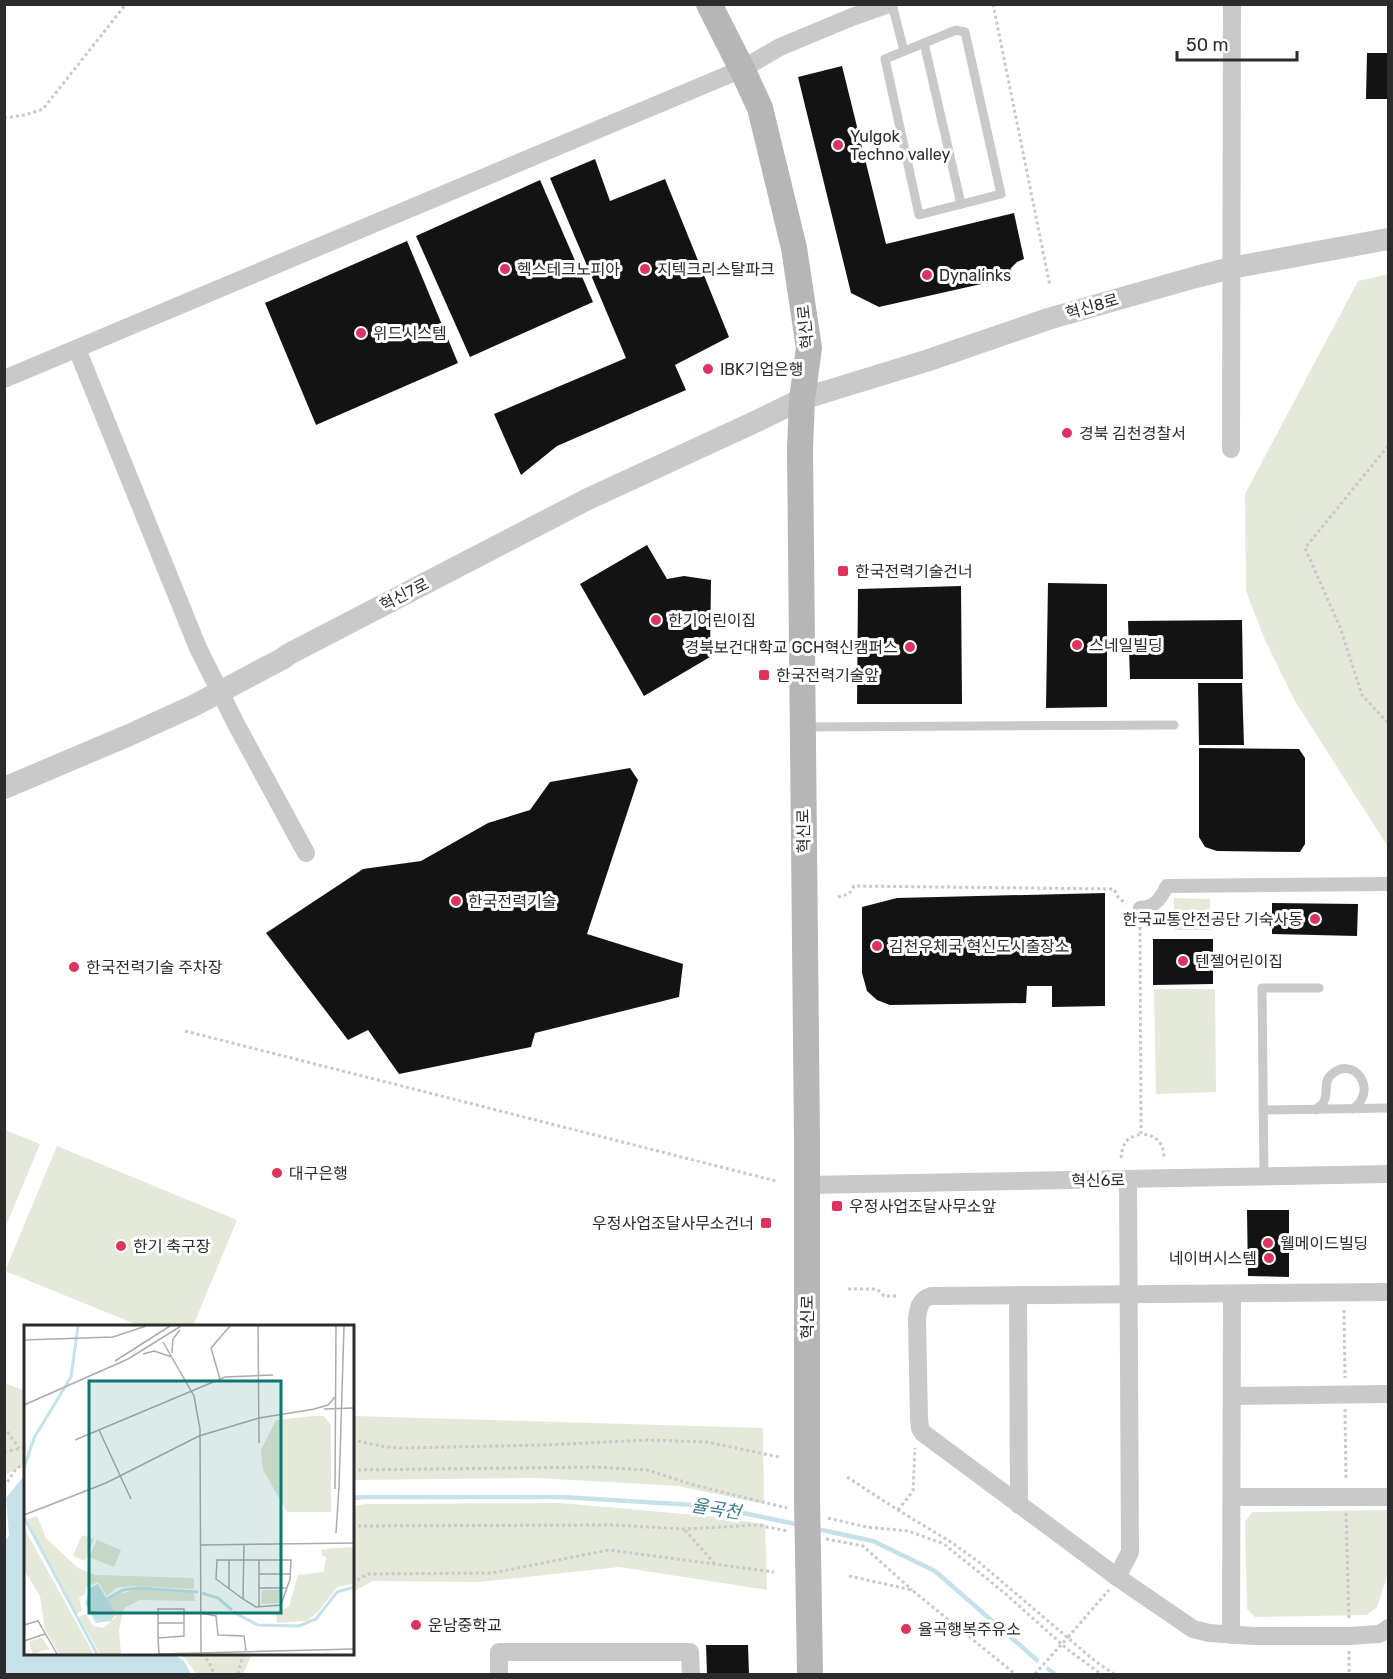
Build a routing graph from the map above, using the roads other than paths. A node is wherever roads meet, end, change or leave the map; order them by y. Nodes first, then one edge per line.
1 (709, 4) edge
2 (890, 4) edge
3 (1232, 4) edge
4 (924, 43) junction
5 (904, 51) junction
6 (742, 69) junction
7 (961, 204) junction
8 (1389, 239) edge
9 (1231, 268) junction
10 (77, 349) junction
11 (4, 379) edge
12 (802, 399) junction
13 (1231, 448) dead end
14 (221, 692) junction
15 (1174, 725) dead end
16 (802, 728) junction
17 (4, 788) edge
18 (306, 853) dead end
19 (1389, 884) edge
20 (1140, 908) road end
21 (1319, 988) dead end
22 (1389, 1108) edge
23 (1353, 1109) junction
24 (1263, 1110) junction
25 (1316, 1110) junction
26 (1389, 1174) edge
27 (1264, 1178) junction
28 (1128, 1179) junction
29 (807, 1185) junction
30 (1389, 1292) edge
31 (1129, 1294) junction
32 (1232, 1294) junction
33 (1018, 1295) junction
34 (1389, 1394) edge
35 (1232, 1396) junction
36 (1232, 1497) junction
37 (1389, 1497) edge
38 (1020, 1505) junction
39 (1114, 1582) junction
40 (1389, 1628) edge
41 (1231, 1635) junction
42 (499, 1674) edge
43 (691, 1674) edge
44 (810, 1674) edge

1 - 6 main road, 혁신로
2 - 5 lane
2 - 6 street
3 - 9 street
4 - 5 lane
4 - 7 lane
4 - 7 lane
5 - 7 lane
6 - 10 street
6 - 12 main road, 혁신로
8 - 9 street, 혁신8로
9 - 12 street, 혁신8로
9 - 13 street
10 - 11 street
10 - 14 street
12 - 14 street, 혁신7로
12 - 16 main road, 혁신로
14 - 17 street, 혁신7로
14 - 18 street
15 - 16 lane
16 - 29 main road, 혁신로
19 - 20 street
21 - 24 lane
22 - 23 lane
23 - 25 lane
23 - 25 lane
24 - 25 lane
24 - 27 lane
26 - 27 street, 혁신6로
27 - 28 street, 혁신6로
28 - 29 street, 혁신6로
28 - 31 street
29 - 44 main road, 혁신로, bridge
30 - 32 street
31 - 32 street
31 - 33 street
31 - 39 street
32 - 35 street
33 - 38 street
33 - 38 street
34 - 35 street
35 - 36 street
36 - 37 street
36 - 41 street
38 - 39 street
39 - 41 street
40 - 41 street
42 - 43 street

